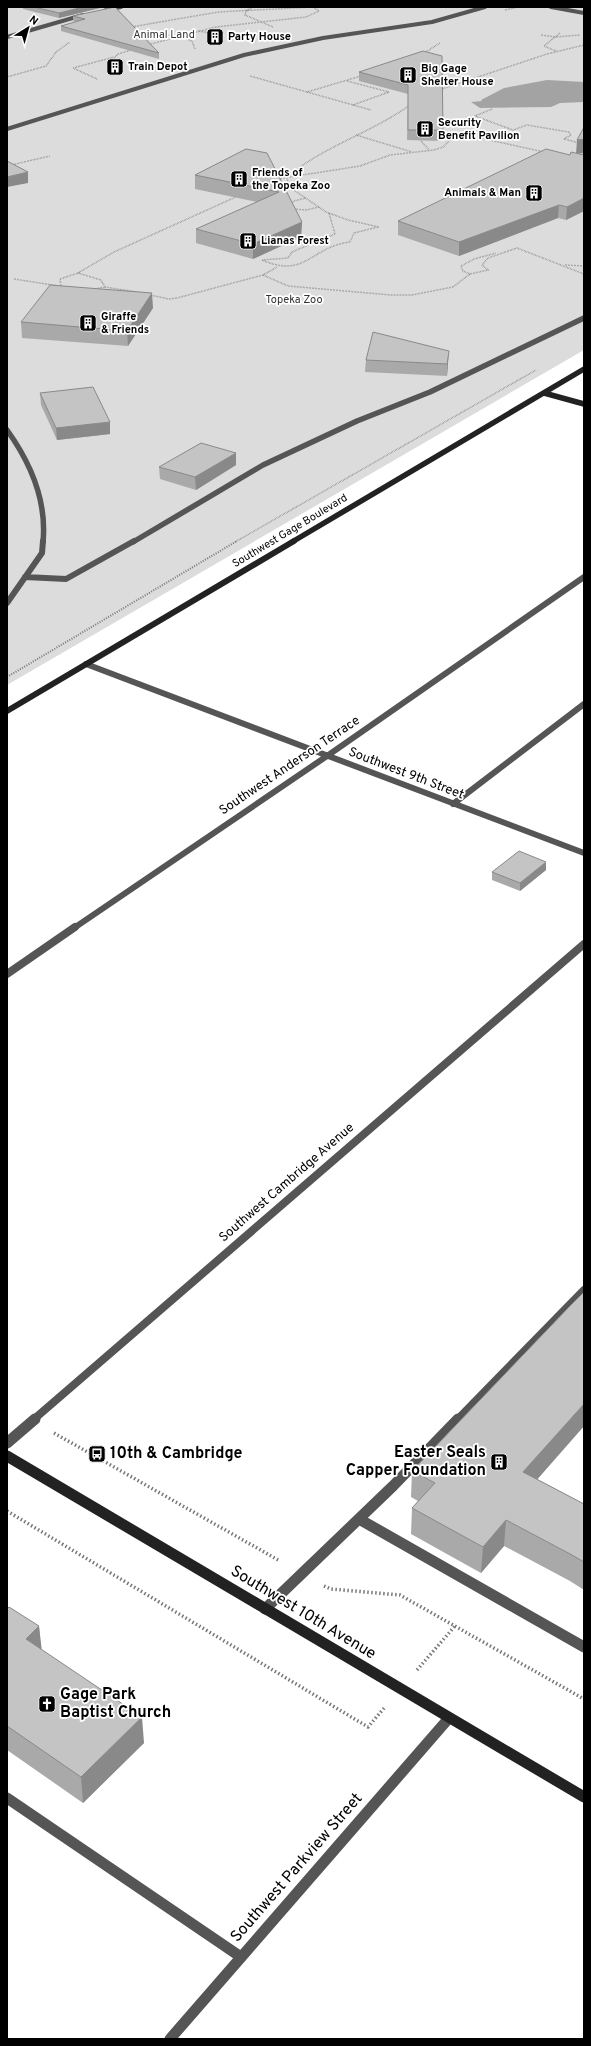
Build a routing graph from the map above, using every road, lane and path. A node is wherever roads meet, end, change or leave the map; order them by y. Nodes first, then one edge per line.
1 (121, 7) edge
2 (253, 7) edge
3 (312, 7) edge
4 (485, 7) edge
5 (518, 7) edge
6 (551, 7) edge
7 (246, 11) junction
8 (502, 11) dead end
9 (99, 12) edge
10 (92, 13) edge
11 (584, 13) edge
12 (262, 21) junction
13 (130, 27) edge
14 (197, 31) junction
15 (134, 32) edge
16 (210, 33) dead end
17 (560, 33) dead end
18 (584, 34) edge
19 (541, 35) dead end
20 (179, 36) junction
21 (7, 37) edge
22 (555, 37) junction
23 (76, 40) edge
24 (441, 42) dead end
25 (147, 45) edge
26 (584, 45) edge
27 (133, 49) edge
28 (557, 51) junction
29 (420, 54) edge
30 (115, 57) junction
31 (225, 60) junction
32 (112, 62) dead end
33 (211, 65) junction
34 (368, 74) edge
35 (7, 77) edge
36 (97, 79) dead end
37 (347, 81) dead end
38 (307, 92) junction
39 (434, 92) edge
40 (415, 103) edge
41 (353, 105) junction
42 (492, 109) dead end
43 (371, 110) dead end
44 (7, 129) edge
45 (453, 132) dead end
46 (355, 135) junction
47 (467, 135) junction
48 (421, 141) edge
49 (584, 143) edge
50 (429, 150) junction
51 (413, 152) junction
52 (545, 152) edge
53 (50, 156) dead end
54 (10, 165) edge
55 (287, 177) junction
56 (272, 181) edge
57 (243, 194) edge
58 (307, 198) junction
59 (319, 207) junction
60 (329, 212) junction
61 (501, 253) junction
62 (560, 264) junction
63 (584, 266) edge
64 (277, 267) junction
65 (78, 273) junction
66 (470, 274) junction
67 (584, 274) edge
68 (263, 275) junction
69 (14, 279) dead end
70 (61, 286) junction
71 (68, 287) edge
72 (106, 287) junction
73 (92, 289) edge
74 (140, 293) edge
75 (148, 294) edge
76 (584, 318) edge
77 (542, 367) dead end
78 (584, 370) edge
79 (544, 393) junction
80 (584, 404) edge
81 (7, 430) edge
82 (584, 576) edge
83 (25, 577) junction
84 (7, 603) edge
85 (86, 664) junction
86 (7, 677) edge
87 (584, 704) edge
88 (7, 711) edge
89 (327, 756) junction
90 (453, 804) junction
91 (584, 853) edge
92 (584, 944) edge
93 (7, 974) edge
94 (584, 1290) edge
95 (7, 1443) edge
96 (7, 1456) edge
97 (7, 1511) edge
98 (359, 1519) junction
99 (265, 1609) junction
100 (455, 1626) dead end
101 (584, 1647) edge
102 (401, 1690) junction
103 (449, 1718) junction
104 (584, 1797) edge
105 (7, 1798) edge
106 (241, 1957) junction
107 (170, 2039) edge

1 - 9 street
2 - 7 path
3 - 7 path
3 - 12 path
4 - 31 street
5 - 8 path
6 - 11 street
7 - 12 path
7 - 13 path
10 - 21 street
12 - 14 path
14 - 16 path
14 - 20 path
15 - 20 path
17 - 22 path
18 - 22 path
19 - 22 path
20 - 25 path
20 - 31 path
22 - 28 path
23 - 35 path
24 - 29 path
26 - 28 path
27 - 30 path
28 - 39 path
30 - 32 path
30 - 36 path
31 - 33 street
33 - 38 path
33 - 44 street
34 - 38 path
37 - 41 path
38 - 41 path
40 - 46 path
41 - 43 path
42 - 49 path
45 - 47 path
46 - 51 path
46 - 55 path
47 - 50 path
47 - 52 path
48 - 50 path
50 - 51 path
51 - 55 path
53 - 54 path
55 - 56 path
55 - 58 path
57 - 65 path
58 - 59 path
58 - 59 path
59 - 60 path
60 - 64 path
60 - 64 path
61 - 62 path
61 - 66 path
61 - 66 path
62 - 63 path
62 - 67 path
64 - 68 path
65 - 70 path
65 - 72 path
66 - 68 path
68 - 75 path
69 - 70 path
70 - 71 path
72 - 73 path
72 - 74 path
76 - 83 street
77 - 86 path
78 - 79 main road, Southwest Gage Boulevard
79 - 80 main road
79 - 85 main road, Southwest Gage Boulevard
81 - 83 street
82 - 89 street, Southwest Anderson Terrace
83 - 84 street
85 - 88 main road, Southwest Gage Boulevard
85 - 89 street, Southwest 9th Street
87 - 90 street
89 - 90 street, Southwest 9th Street
89 - 93 street, Southwest Anderson Terrace
90 - 91 street, Southwest 9th Street
92 - 95 street, Southwest Cambridge Avenue
94 - 98 street
96 - 99 main road, Southwest 10th Avenue
97 - 102 path
98 - 99 street
98 - 101 street
99 - 102 main road, Southwest 10th Avenue
100 - 102 path
102 - 103 main road, Southwest 10th Avenue
103 - 104 main road, Southwest 10th Avenue
103 - 106 street, Southwest Parkview Street
105 - 106 street
106 - 107 street, Southwest Parkview Street

